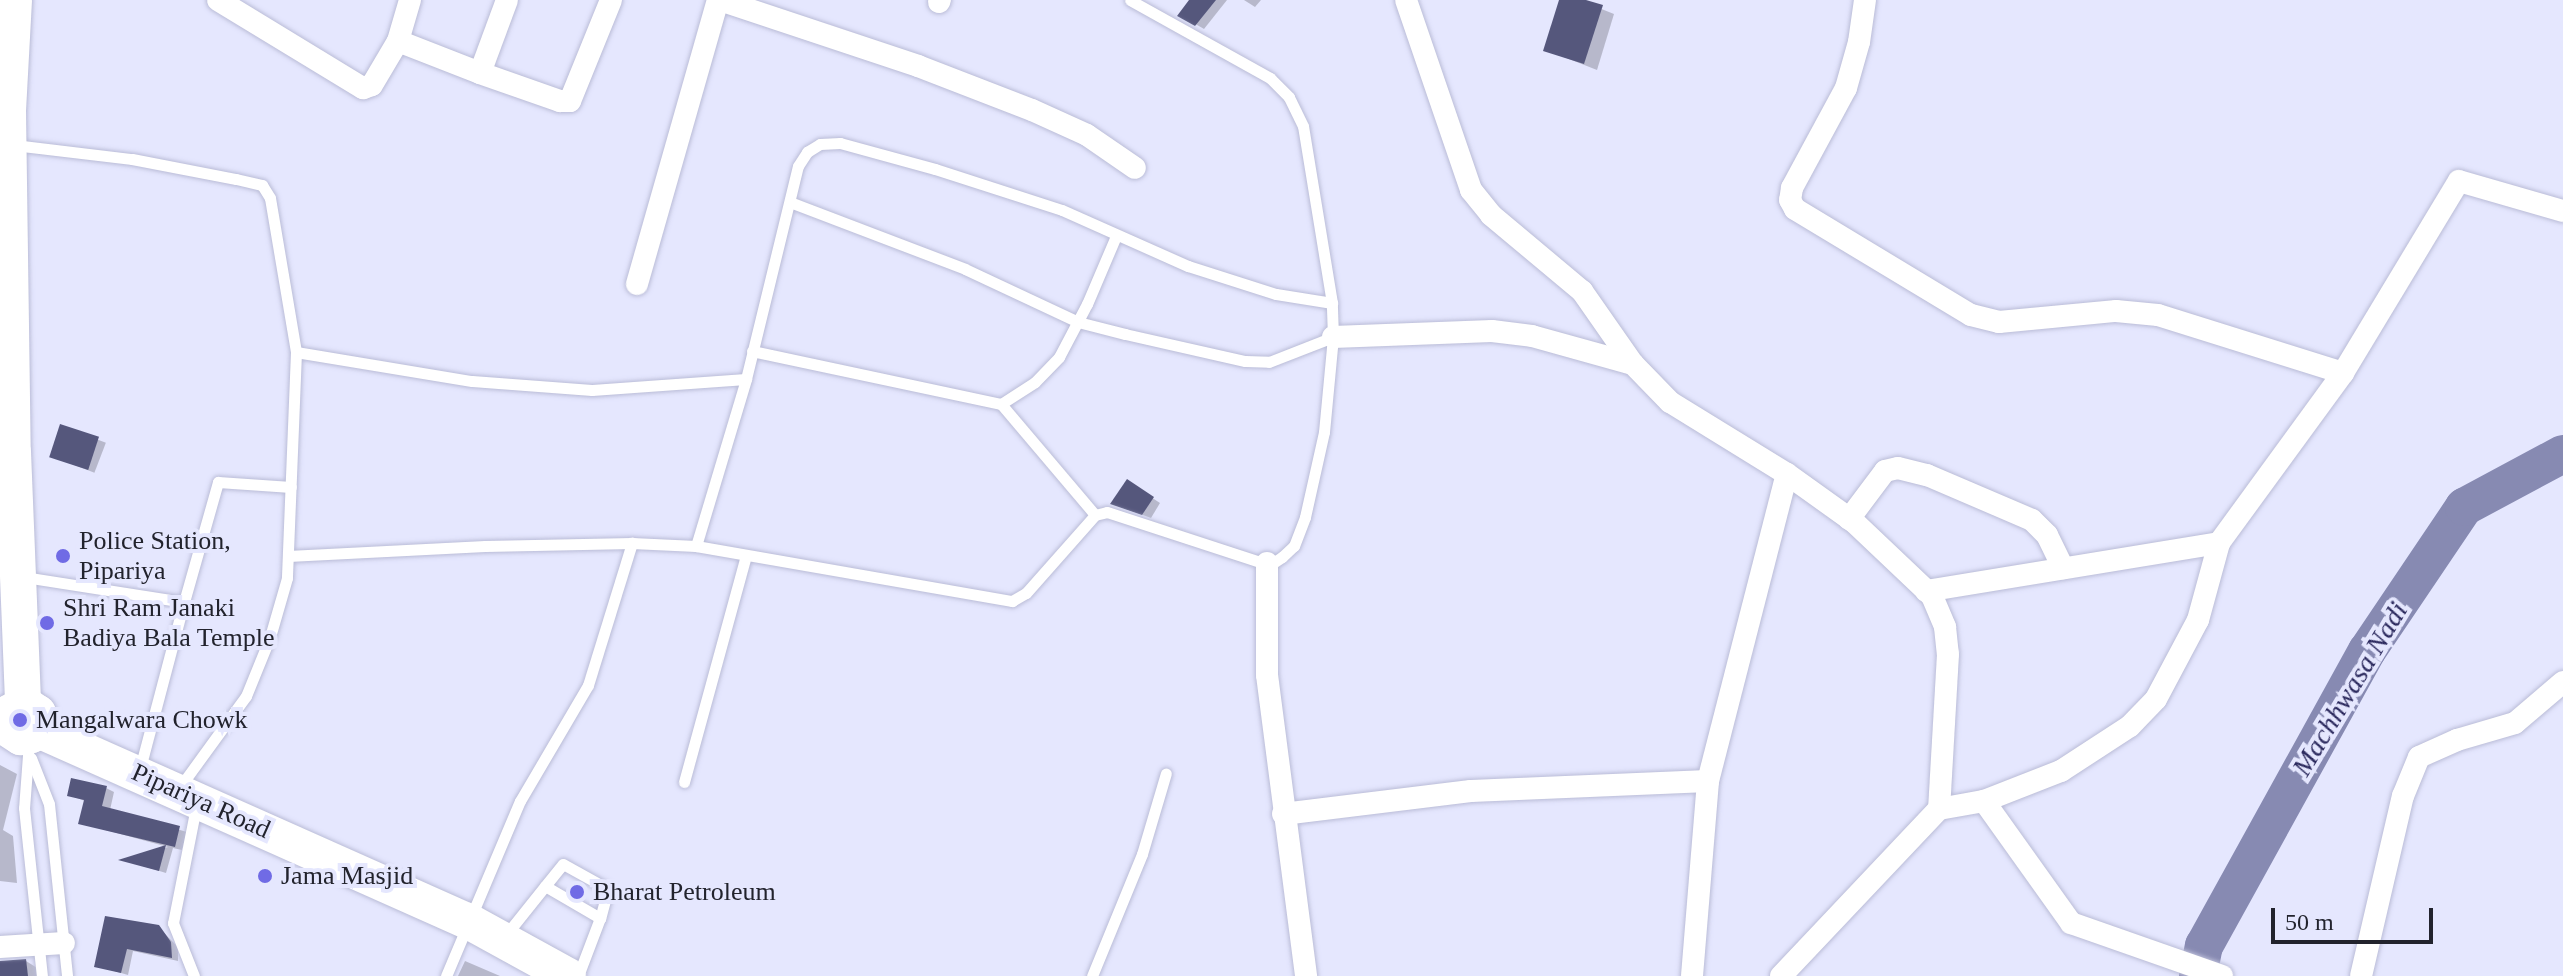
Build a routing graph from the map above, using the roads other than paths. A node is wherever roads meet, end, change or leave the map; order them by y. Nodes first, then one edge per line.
1 (14, 0) edge
2 (218, 0) edge
3 (410, 0) edge
4 (507, 0) edge
5 (611, 0) edge
6 (719, 0) edge
7 (1130, 0) edge
8 (1406, 0) edge
9 (1865, 0) edge
10 (398, 41) junction
11 (480, 73) junction
12 (7, 163) edge
13 (1135, 168) dead end
14 (790, 202) junction
15 (2563, 211) edge
16 (1116, 236) junction
17 (637, 284) dead end
18 (1332, 303) junction
19 (1078, 322) junction
20 (1333, 337) junction
21 (752, 351) junction
22 (296, 352) junction
23 (1633, 364) junction
24 (2343, 373) junction
25 (746, 379) junction
26 (1001, 404) junction
27 (1787, 474) junction
28 (291, 487) junction
29 (1095, 515) junction
30 (1849, 519) junction
31 (632, 543) junction
32 (2219, 543) junction
33 (696, 546) junction
34 (288, 556) junction
35 (746, 556) junction
36 (1267, 563) junction
37 (2063, 568) junction
38 (1926, 591) junction
39 (17, 600) junction
40 (184, 602) junction
41 (2563, 682) edge
42 (21, 727) edge
43 (139, 773) junction
44 (1166, 773) dead end
45 (1708, 781) junction
46 (684, 782) dead end
47 (188, 794) junction
48 (1984, 801) junction
49 (1939, 809) junction
50 (1283, 814) junction
51 (545, 886) junction
52 (600, 918) junction
53 (468, 921) junction
54 (502, 940) junction
55 (64, 943) junction
56 (0, 947) edge
57 (39, 947) junction
58 (42, 976) edge
59 (67, 976) edge
60 (194, 976) edge
61 (446, 976) edge
62 (568, 976) edge
63 (578, 976) edge
64 (1092, 976) edge
65 (1306, 976) edge
66 (1692, 976) edge
67 (1781, 976) edge
68 (2222, 976) edge
69 (2361, 976) edge

1 - 12 main road
2 - 10 street
3 - 10 street
4 - 11 street
5 - 11 street
6 - 13 street
6 - 17 street
7 - 18 lane
8 - 23 street
9 - 24 street
10 - 11 street
12 - 22 lane
12 - 39 main road
14 - 16 lane
14 - 19 lane
14 - 21 lane
15 - 24 street
16 - 18 lane
16 - 19 lane
18 - 20 lane
19 - 20 lane
19 - 26 lane
20 - 23 street
20 - 36 lane
21 - 25 lane
21 - 26 lane
22 - 25 lane
22 - 28 lane
23 - 27 street
24 - 32 street
25 - 33 lane
26 - 29 lane
27 - 30 street
27 - 45 street
28 - 34 lane
28 - 40 lane
29 - 35 lane
29 - 36 lane
30 - 37 street
30 - 38 street
31 - 33 lane
31 - 34 lane
31 - 53 lane
32 - 37 street
32 - 48 street
33 - 35 lane
34 - 47 lane
35 - 46 lane
36 - 50 street
37 - 38 street
38 - 49 street
39 - 40 lane
39 - 42 main road
40 - 43 lane
41 - 69 street
42 - 43 main road, Pipariya Road
42 - 55 lane
42 - 57 lane
43 - 47 main road, Pipariya Road
44 - 64 lane
45 - 50 street
45 - 66 street
47 - 53 main road, Pipariya Road
47 - 60 lane
48 - 49 street
48 - 68 street
49 - 67 street
50 - 65 street
51 - 52 lane
51 - 52 lane
51 - 54 lane
52 - 63 lane
53 - 54 main road, Pipariya Road
53 - 61 lane
54 - 62 main road, Pipariya Road
55 - 57 street
55 - 59 lane
56 - 57 street
57 - 58 lane

